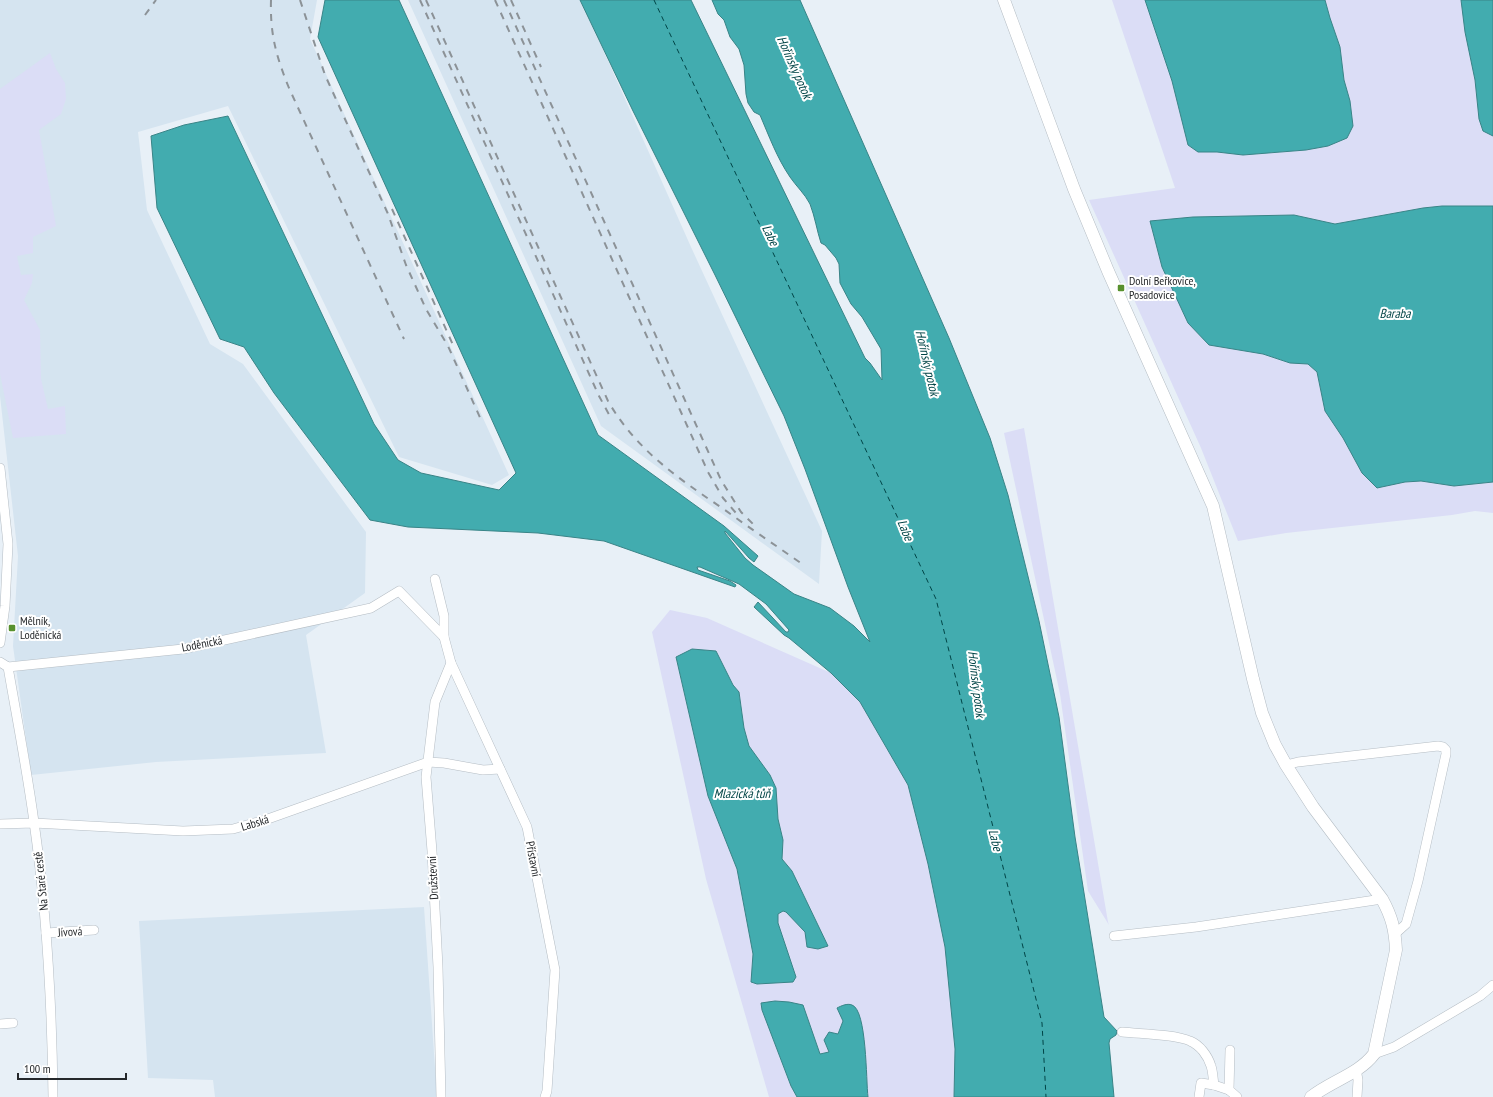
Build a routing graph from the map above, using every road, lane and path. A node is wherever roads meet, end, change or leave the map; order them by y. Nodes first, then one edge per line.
1 (1004, 0) edge
2 (0, 468) edge
3 (435, 579) dead end
4 (399, 590) joint
5 (444, 637) junction
6 (0, 643) edge
7 (0, 662) edge
8 (451, 663) junction
9 (8, 667) junction
10 (428, 762) junction
11 (1286, 765) junction
12 (500, 769) junction
13 (34, 823) junction
14 (0, 824) edge
15 (1382, 899) junction
16 (94, 930) dead end
17 (46, 933) junction
18 (1396, 933) junction
19 (1114, 936) dead end
20 (1493, 985) edge
21 (13, 1022) dead end
22 (0, 1024) edge
23 (1122, 1032) dead end
24 (1230, 1050) dead end
25 (1374, 1054) junction
26 (1356, 1069) junction
27 (1214, 1085) junction
28 (1229, 1090) junction
29 (53, 1097) edge
30 (442, 1097) edge
31 (544, 1097) edge
32 (1199, 1097) edge
33 (1237, 1097) edge
34 (1311, 1097) edge
35 (1357, 1097) edge

1 - 11 street
2 - 6 street
3 - 5 street, Přístavní
4 - 5 street, Přístavní
4 - 9 street, Loděnická
5 - 8 street, Přístavní
7 - 9 street
8 - 10 street, Družstevní
8 - 12 street, Přístavní
9 - 13 street, Na Staré cestě
10 - 12 street, Labská
10 - 13 street, Labská
10 - 30 street, Družstevní
11 - 15 street
11 - 18 street
12 - 31 street, Přístavní
13 - 14 street, Labská
13 - 17 street, Na Staré cestě
15 - 18 street
15 - 19 street
16 - 17 street, Jívová
17 - 29 street, Na Staré cestě
18 - 25 street
20 - 25 street
21 - 22 street
23 - 27 street
24 - 28 street
25 - 26 street
26 - 34 street
26 - 35 street
27 - 28 street
27 - 32 street
28 - 33 street

